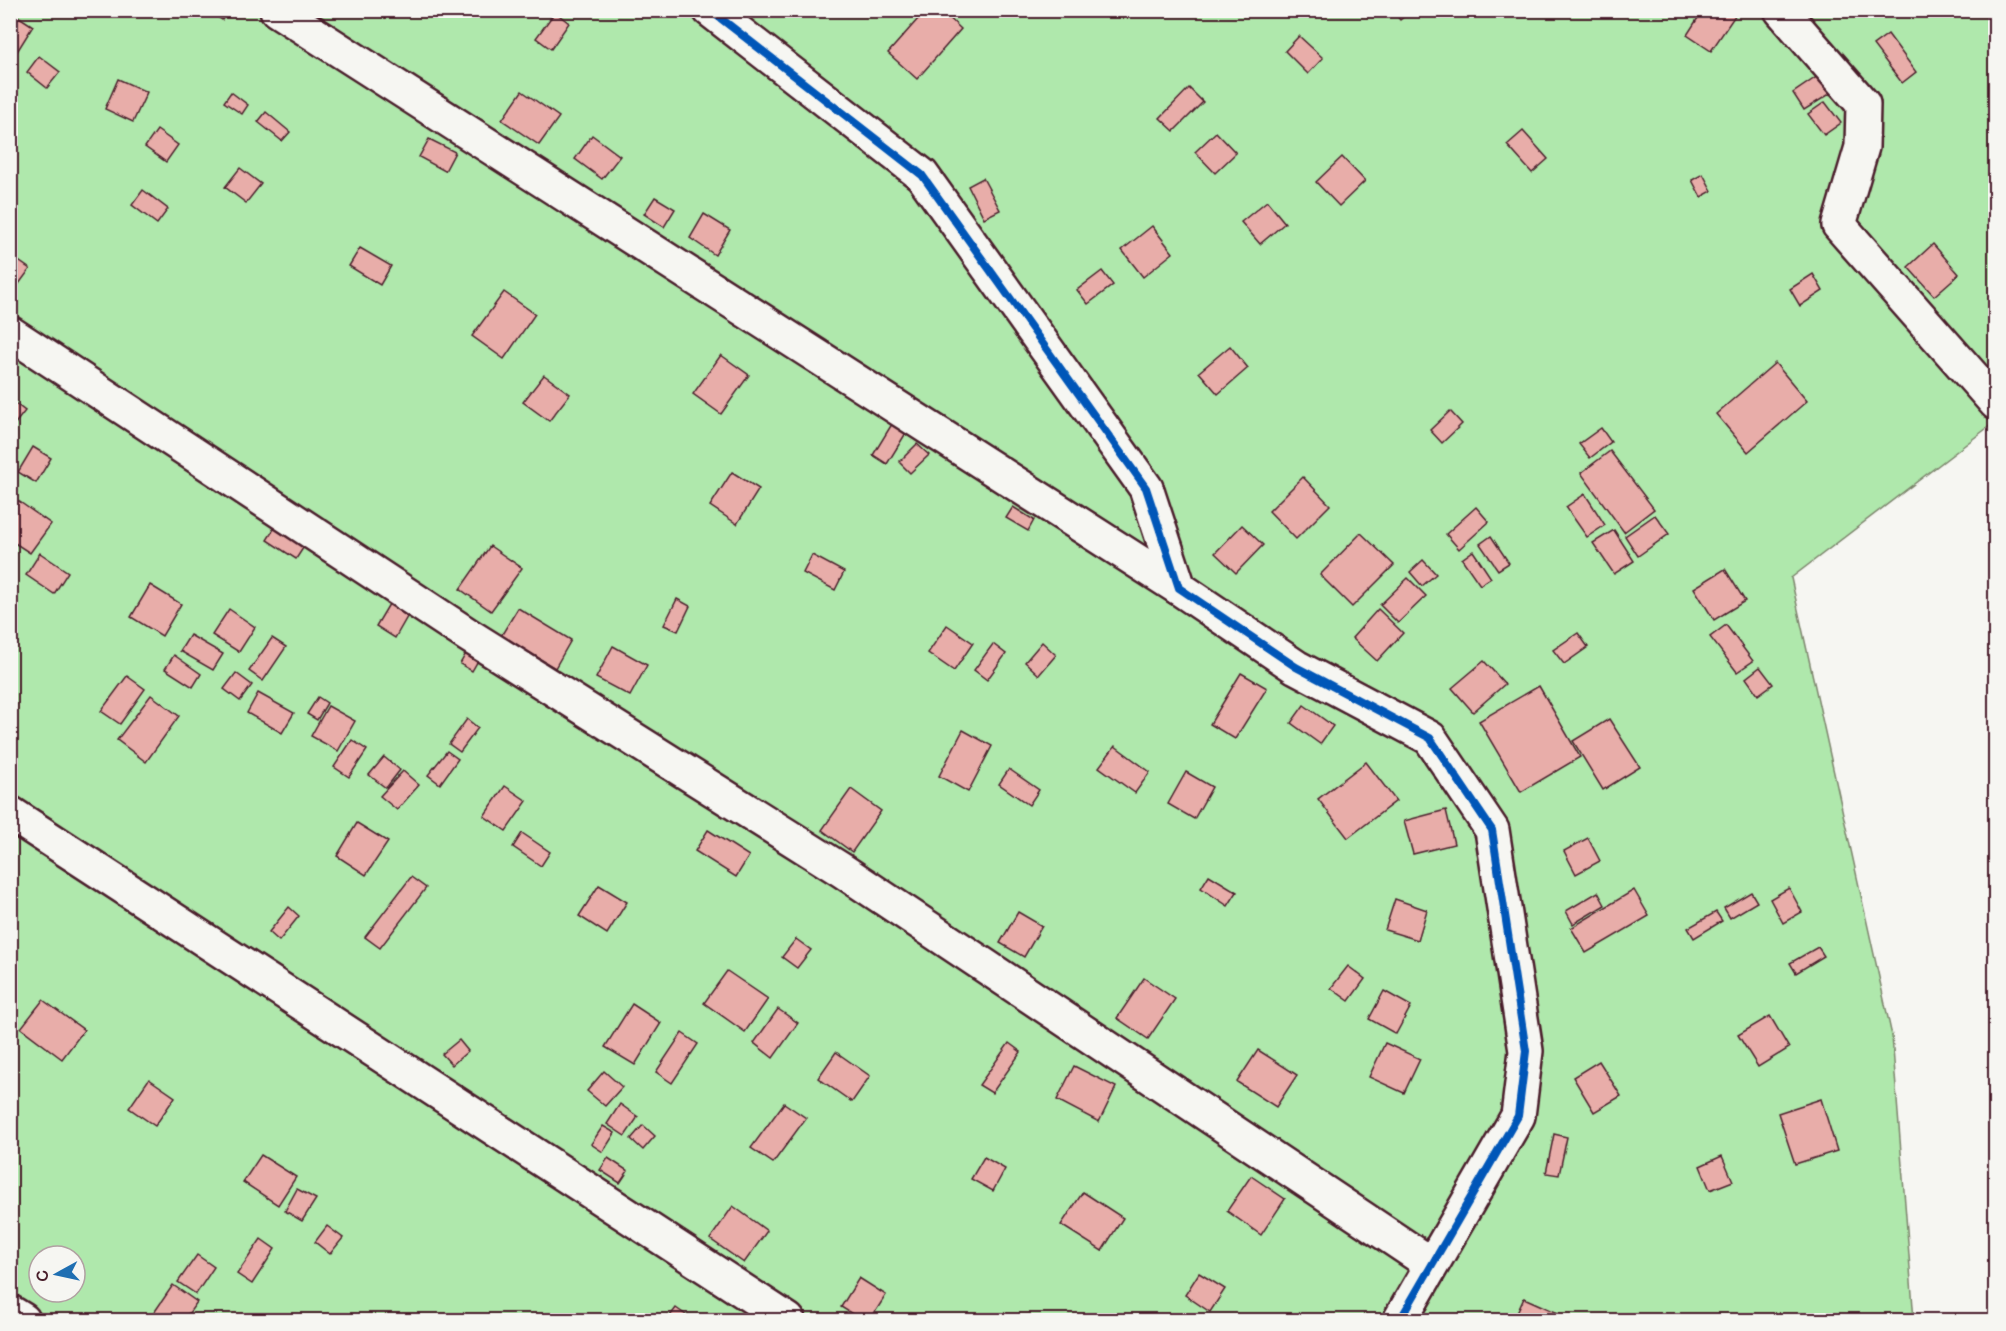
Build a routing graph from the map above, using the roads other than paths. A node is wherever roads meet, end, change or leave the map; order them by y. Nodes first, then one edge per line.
1 (277, 10) edge
2 (710, 10) edge
3 (1781, 10) edge
4 (10, 333) edge
5 (1995, 403) edge
6 (1179, 588) junction
7 (10, 813) edge
8 (1431, 1264) junction
9 (10, 1312) edge
10 (23, 1320) edge
11 (788, 1320) edge
12 (1400, 1320) edge

1 - 6 street
2 - 6 street
3 - 5 street
4 - 8 street
6 - 8 street
7 - 11 street
8 - 12 street
9 - 10 street

